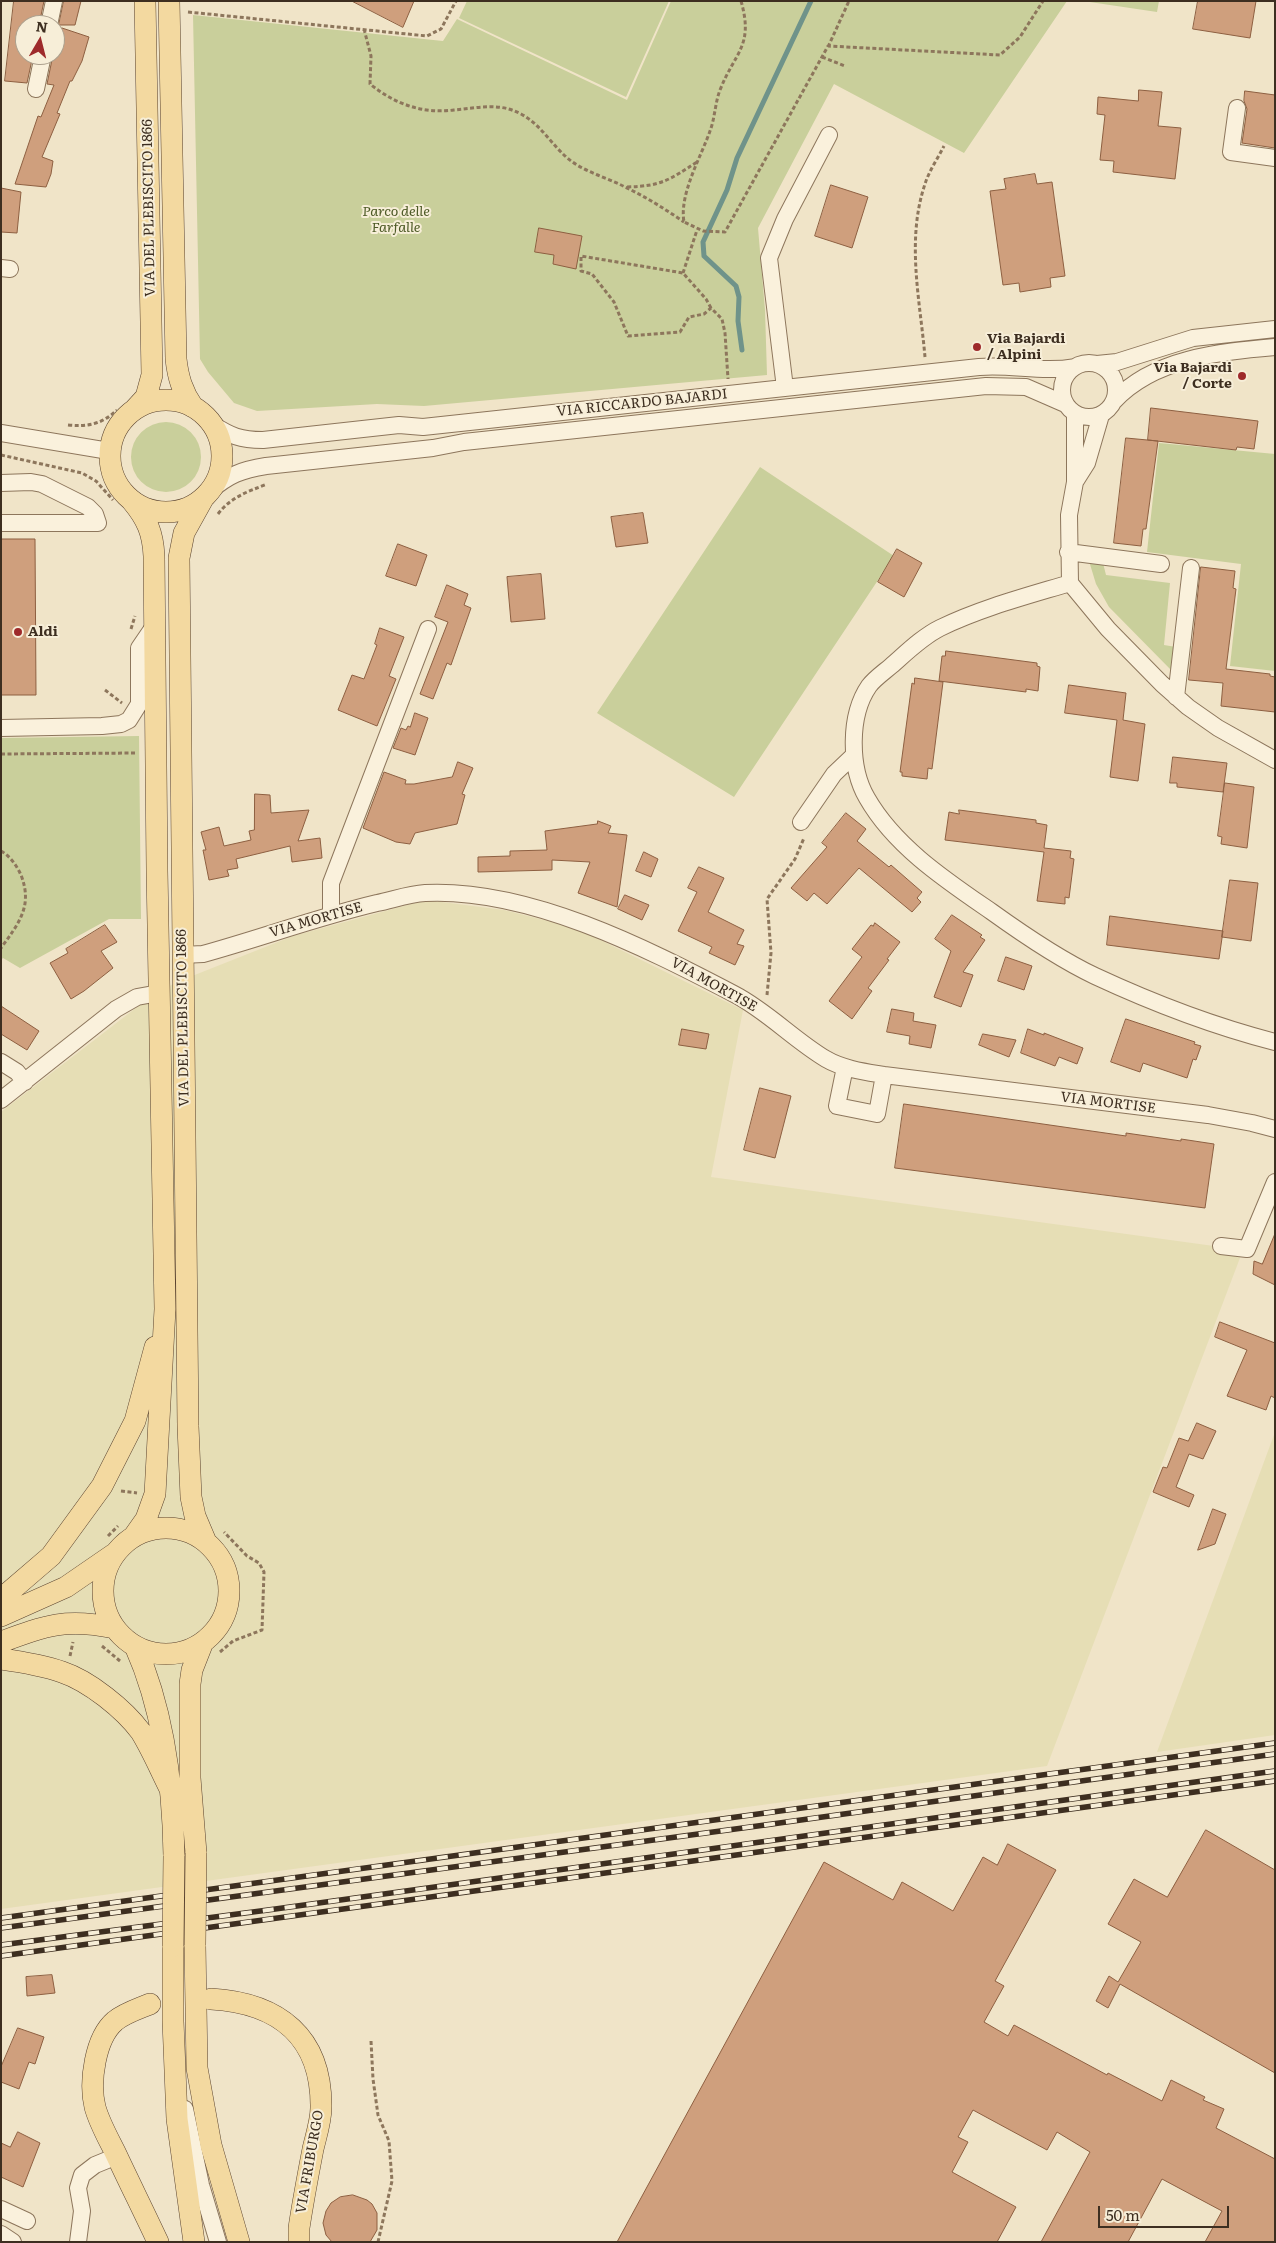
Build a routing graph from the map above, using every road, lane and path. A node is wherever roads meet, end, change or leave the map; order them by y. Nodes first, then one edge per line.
1 (54, 1) edge
2 (145, 1) edge
3 (456, 1) edge
4 (741, 1) edge
5 (848, 1) edge
6 (1043, 1) edge
7 (176, 7) edge
8 (51, 15) edge
9 (364, 29) junction
10 (828, 48) junction
11 (822, 57) junction
12 (41, 65) edge
13 (845, 66) dead end
14 (36, 89) dead end
15 (1237, 108) dead end
16 (829, 134) dead end
17 (944, 146) dead end
18 (1275, 158) edge
19 (698, 161) junction
20 (625, 187) junction
21 (684, 222) junction
22 (697, 230) junction
23 (683, 273) junction
24 (711, 308) junction
25 (1275, 329) edge
26 (1275, 347) edge
27 (1097, 364) junction
28 (1075, 367) junction
29 (926, 372) junction
30 (785, 388) junction
31 (730, 394) junction
32 (1114, 401) junction
33 (130, 406) junction
34 (192, 407) junction
35 (1070, 409) junction
36 (1101, 415) junction
37 (212, 424) junction
38 (69, 426) dead end
39 (1, 433) edge
40 (109, 451) junction
41 (1, 454) edge
42 (1075, 482) junction
43 (1, 483) edge
44 (268, 484) dead end
45 (207, 494) junction
46 (124, 503) junction
47 (215, 520) dead end
48 (1, 523) edge
49 (1068, 552) junction
50 (1161, 564) dead end
51 (1191, 568) dead end
52 (1070, 583) junction
53 (154, 626) junction
54 (428, 629) dead end
55 (106, 690) dead end
56 (1176, 697) junction
57 (124, 704) dead end
58 (1, 728) edge
59 (143, 752) dead end
60 (1, 754) edge
61 (854, 756) junction
62 (1275, 760) edge
63 (803, 829) joint
64 (2, 851) edge
65 (331, 915) junction
66 (1, 948) edge
67 (182, 955) junction
68 (159, 993) junction
69 (766, 1001) dead end
70 (1275, 1042) edge
71 (1, 1062) edge
72 (845, 1066) junction
73 (884, 1075) junction
74 (25, 1082) junction
75 (1, 1100) edge
76 (1275, 1130) edge
77 (1275, 1182) edge
78 (1221, 1246) dead end
79 (165, 1309) junction
80 (118, 1491) dead end
81 (138, 1493) dead end
82 (213, 1535) junction
83 (134, 1536) junction
84 (114, 1554) junction
85 (1, 1599) edge
86 (1, 1616) edge
87 (115, 1628) junction
88 (1, 1642) edge
89 (98, 1644) dead end
90 (134, 1646) junction
91 (210, 1648) junction
92 (1, 1658) edge
93 (123, 1664) dead end
94 (169, 1787) junction
95 (211, 1999) dead end
96 (150, 2004) dead end
97 (371, 2040) dead end
98 (174, 2051) junction
99 (116, 2156) junction
100 (220, 2180) junction
101 (1, 2209) edge
102 (27, 2221) dead end
103 (1, 2234) edge
104 (13, 2242) edge
105 (78, 2242) edge
106 (158, 2242) edge
107 (194, 2242) edge
108 (218, 2242) edge
109 (235, 2242) edge
110 (239, 2242) edge
111 (299, 2242) edge
112 (378, 2242) edge

1 - 8 street
2 - 33 main road, VIA DEL PLEBISCITO 1866
3 - 9 path
4 - 19 path
5 - 10 path
6 - 10 path
7 - 9 path
7 - 34 main road, VIA DEL PLEBISCITO 1866
9 - 20 path
10 - 11 path
11 - 13 path
11 - 22 path
12 - 14 street
15 - 18 street
16 - 30 street
17 - 29 path
19 - 20 path
19 - 21 path
20 - 21 path
21 - 22 path
22 - 23 path
23 - 24 path
23 - 24 path
24 - 31 path
25 - 27 street, VIA RICCARDO BAJARDI
26 - 32 street
27 - 28 street, VIA RICCARDO BAJARDI
27 - 32 street
28 - 29 street, VIA RICCARDO BAJARDI
28 - 35 street
29 - 30 street, VIA RICCARDO BAJARDI
30 - 31 street, VIA RICCARDO BAJARDI
31 - 37 street, VIA RICCARDO BAJARDI
32 - 36 street
33 - 34 main road
33 - 38 path
33 - 40 main road
34 - 37 main road
35 - 36 street, VIA RICCARDO BAJARDI
35 - 42 street
35 - 45 street, VIA RICCARDO BAJARDI
36 - 42 street
37 - 45 main road
39 - 40 street
40 - 46 main road
41 - 46 path
42 - 49 street
43 - 48 street
44 - 47 path
45 - 46 main road
45 - 67 main road, VIA DEL PLEBISCITO 1866
46 - 53 main road, VIA DEL PLEBISCITO 1866
49 - 50 street
49 - 52 street
51 - 56 street
52 - 56 street
52 - 61 street
53 - 58 street
53 - 68 main road, VIA DEL PLEBISCITO 1866
54 - 65 street
55 - 57 path
56 - 62 street
59 - 60 path
61 - 63 street
61 - 70 street
63 - 69 path
64 - 66 path
65 - 67 street, VIA MORTISE
65 - 72 street, VIA MORTISE
67 - 82 main road, VIA DEL PLEBISCITO 1866
68 - 74 street
68 - 79 main road, VIA DEL PLEBISCITO 1866
71 - 74 street
72 - 73 street, VIA MORTISE
72 - 73 street
73 - 76 street, VIA MORTISE
74 - 75 street
77 - 78 street
79 - 83 main road, VIA DEL PLEBISCITO 1866
79 - 85 main road
80 - 81 path
82 - 83 main road
82 - 91 main road
82 - 91 path
83 - 84 main road
84 - 86 main road
84 - 87 main road
87 - 88 main road
87 - 90 main road
89 - 93 path
90 - 91 main road
90 - 94 main road
91 - 100 main road, bridge
92 - 94 main road
94 - 98 main road, bridge
95 - 111 main road, VIA FRIBURGO
96 - 99 main road
97 - 112 path
98 - 107 main road
98 - 108 street
99 - 105 street
99 - 106 main road
100 - 109 street
100 - 110 main road
101 - 102 street
103 - 104 street

